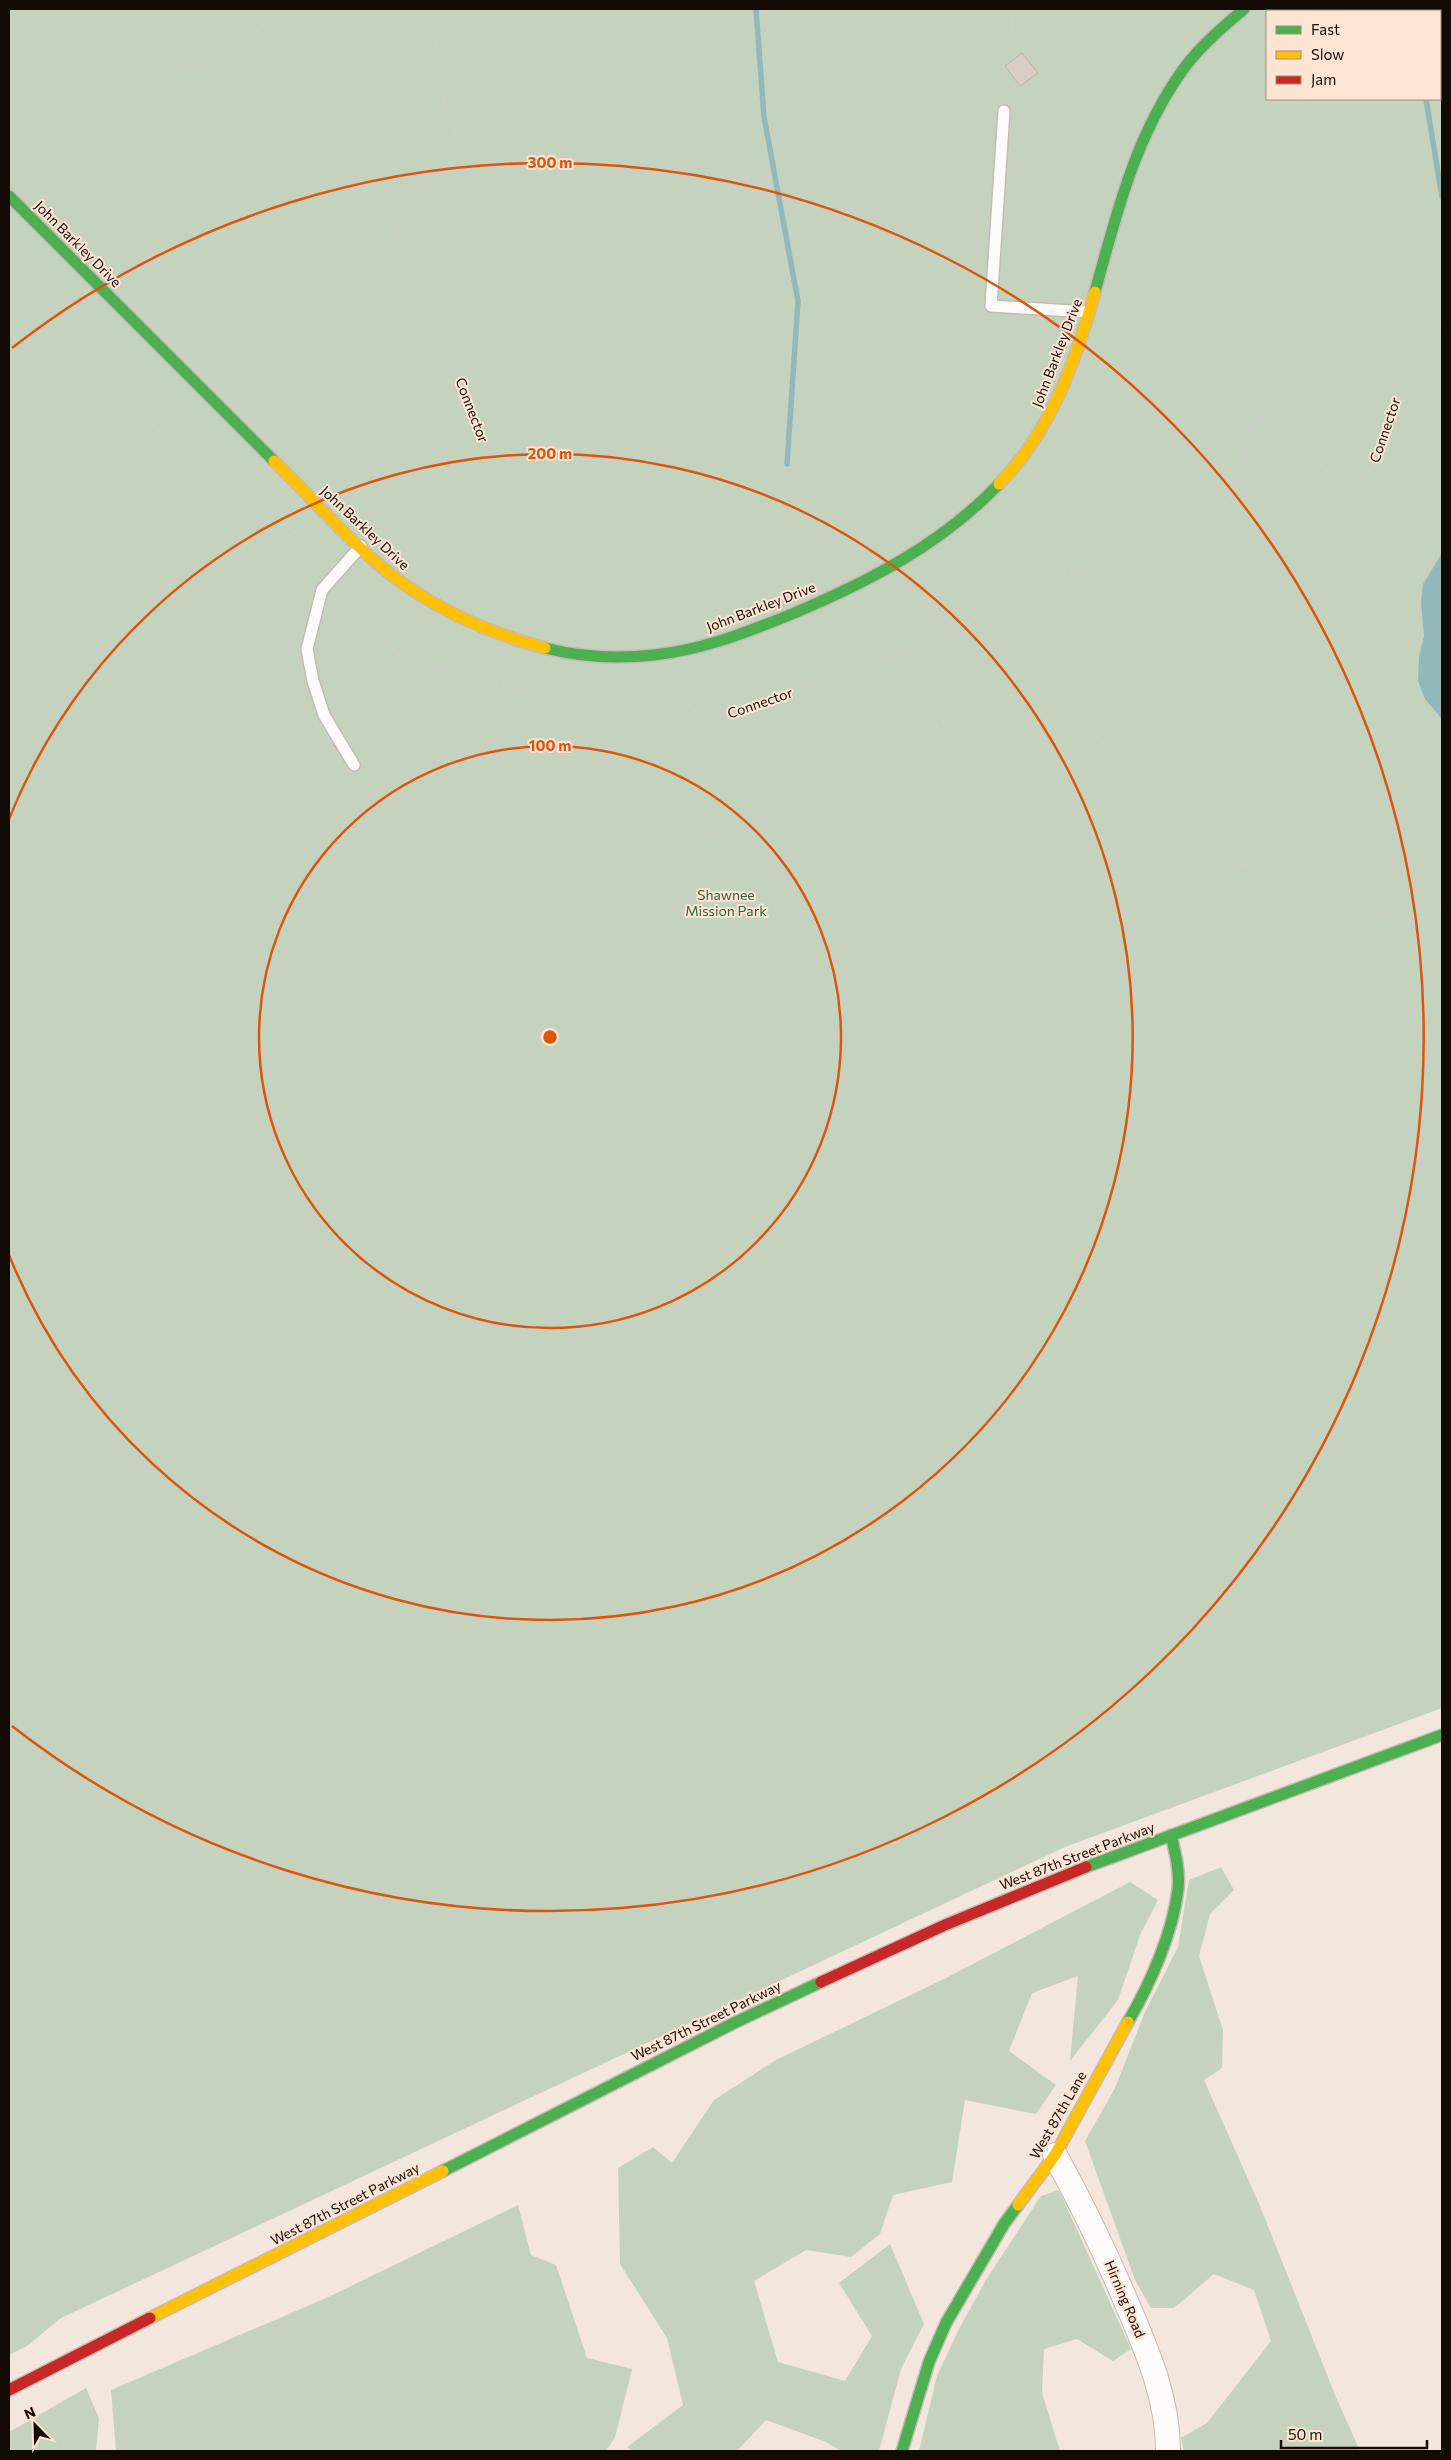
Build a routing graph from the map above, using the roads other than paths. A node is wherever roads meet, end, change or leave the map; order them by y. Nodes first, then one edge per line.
1 (1244, 9) edge
2 (1004, 112) dead end
3 (9, 196) edge
4 (1090, 312) junction
5 (361, 546) junction
6 (354, 765) dead end
7 (1442, 1735) edge
8 (1171, 1835) junction
9 (1055, 2155) junction
10 (9, 2390) edge
11 (902, 2451) edge
12 (1168, 2451) edge

1 - 4 street, John Barkley Drive
2 - 4 lane
3 - 5 street, John Barkley Drive
4 - 5 street, John Barkley Drive
5 - 6 lane
7 - 8 street, West 87th Street Parkway
8 - 9 street, West 87th Lane
8 - 10 street, West 87th Street Parkway
9 - 11 street, West 87th Lane
9 - 12 street, Hirning Road

